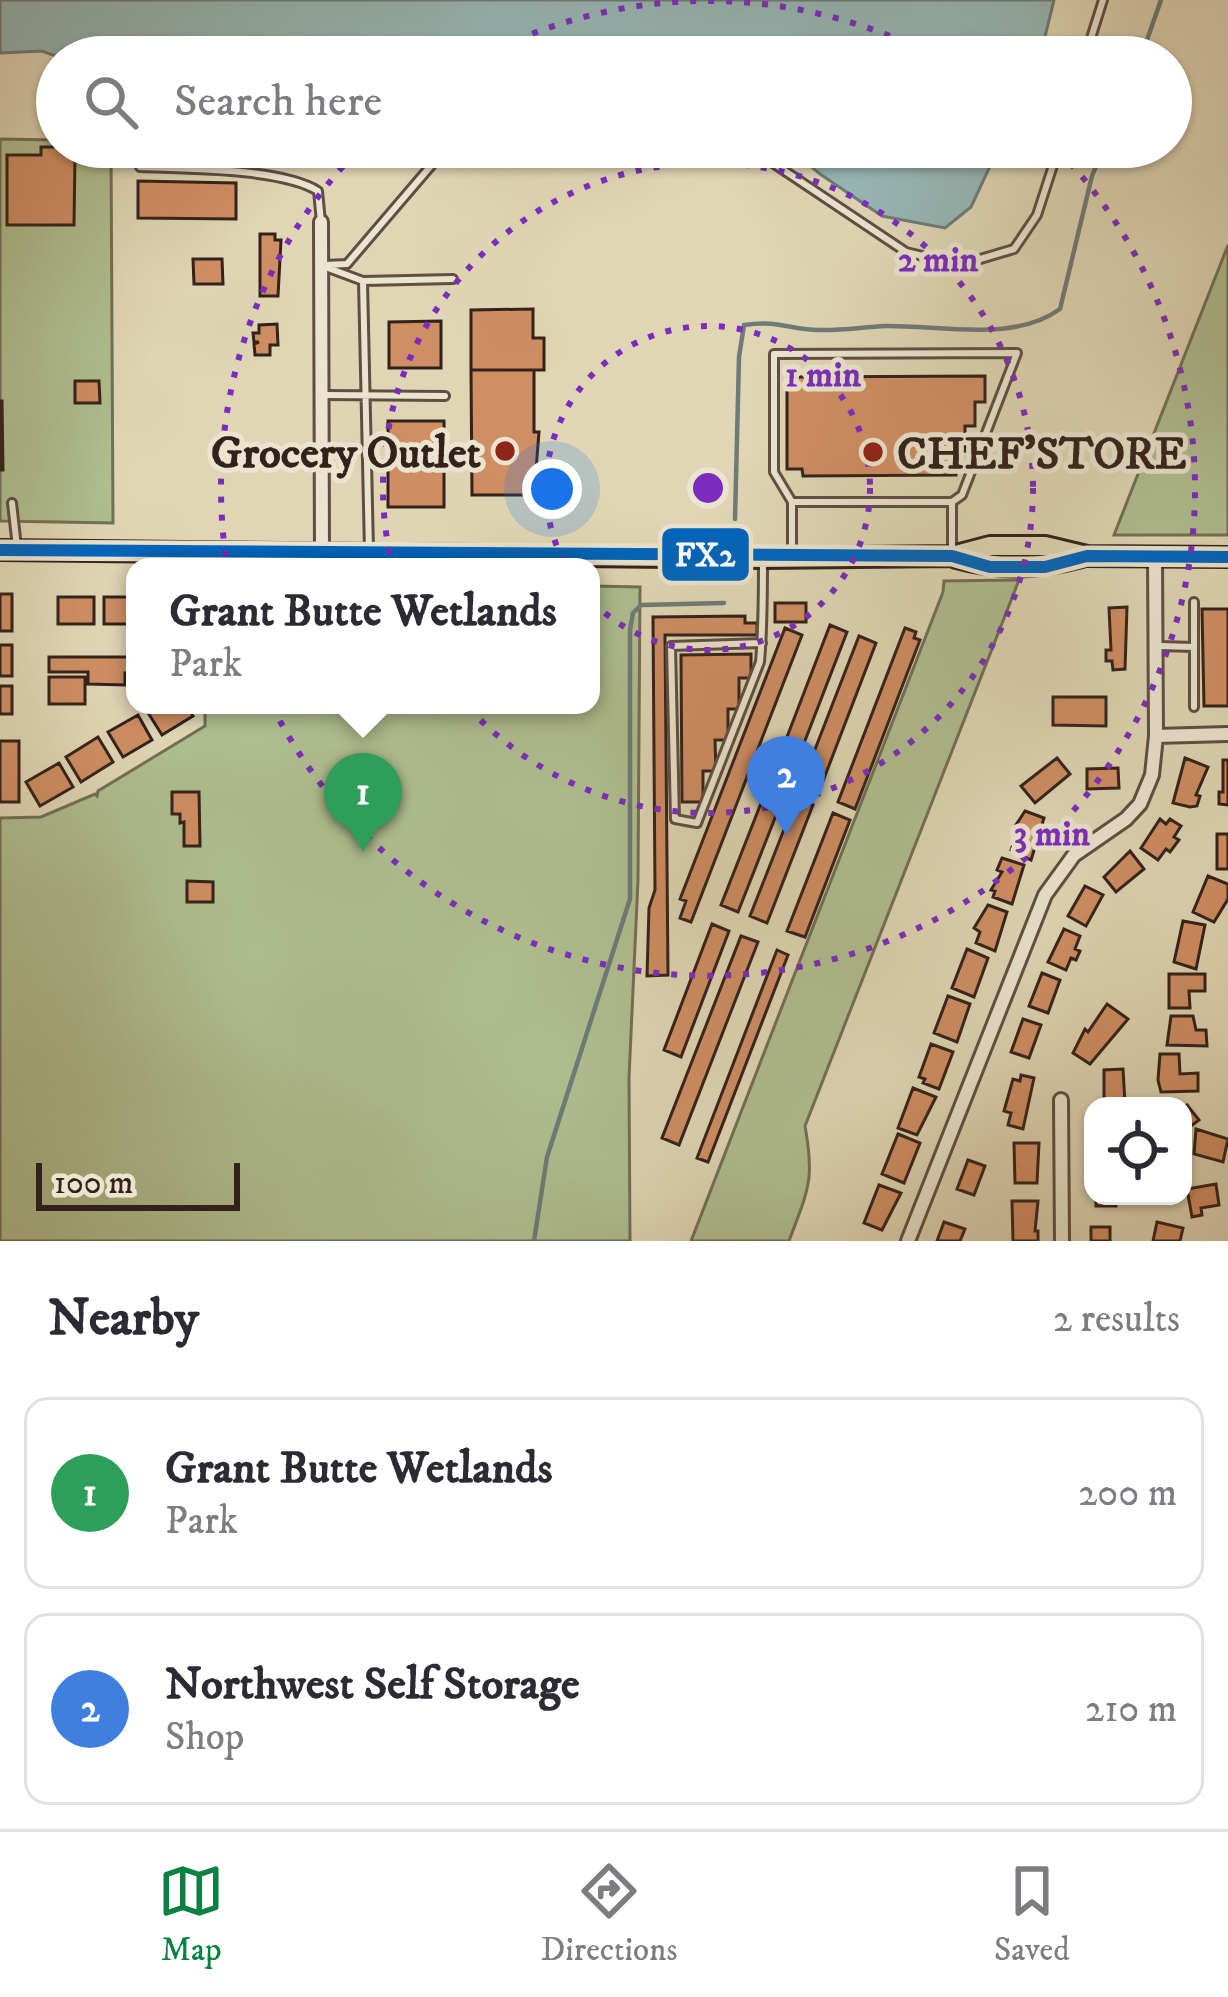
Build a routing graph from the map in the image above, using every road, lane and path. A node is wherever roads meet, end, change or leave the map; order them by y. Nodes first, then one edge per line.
1 (1103, 0) edge
2 (1092, 36) edge
3 (162, 168) edge
4 (429, 168) edge
5 (780, 168) edge
6 (1052, 168) edge
7 (321, 222) joint
8 (320, 265) junction
9 (453, 279) dead end
10 (363, 281) junction
11 (321, 395) junction
12 (366, 395) junction
13 (445, 396) dead end
14 (792, 502) junction
15 (952, 502) junction
16 (13, 503) dead end
17 (9, 551) edge
18 (322, 555) junction
19 (369, 555) junction
20 (952, 556) junction
21 (1155, 556) junction
22 (763, 557) junction
23 (792, 557) junction
24 (1228, 557) edge
25 (1194, 602) dead end
26 (762, 643) junction
27 (1155, 646) junction
28 (1194, 646) junction
29 (1194, 706) dead end
30 (1228, 734) edge
31 (1156, 736) junction
32 (1080, 828) dead end
33 (1091, 841) junction
34 (1061, 1100) dead end
35 (908, 1241) edge
36 (1062, 1241) edge

1 - 2 lane
3 - 7 lane
4 - 8 lane
5 - 6 lane
7 - 8 street
8 - 10 lane
8 - 11 street
9 - 10 lane
10 - 12 lane
11 - 12 lane
11 - 18 street
12 - 13 lane
12 - 19 lane
14 - 15 lane
14 - 15 lane
14 - 23 lane
15 - 20 lane
16 - 17 lane
17 - 18 main road
18 - 19 main road
19 - 22 main road
20 - 21 main road
20 - 23 main road
21 - 24 main road
21 - 27 street
22 - 23 main road
22 - 26 lane
25 - 28 lane
26 - 26 lane
27 - 28 lane
27 - 31 street
28 - 29 lane
30 - 31 street
31 - 33 street
32 - 33 street
33 - 35 street
34 - 36 street

